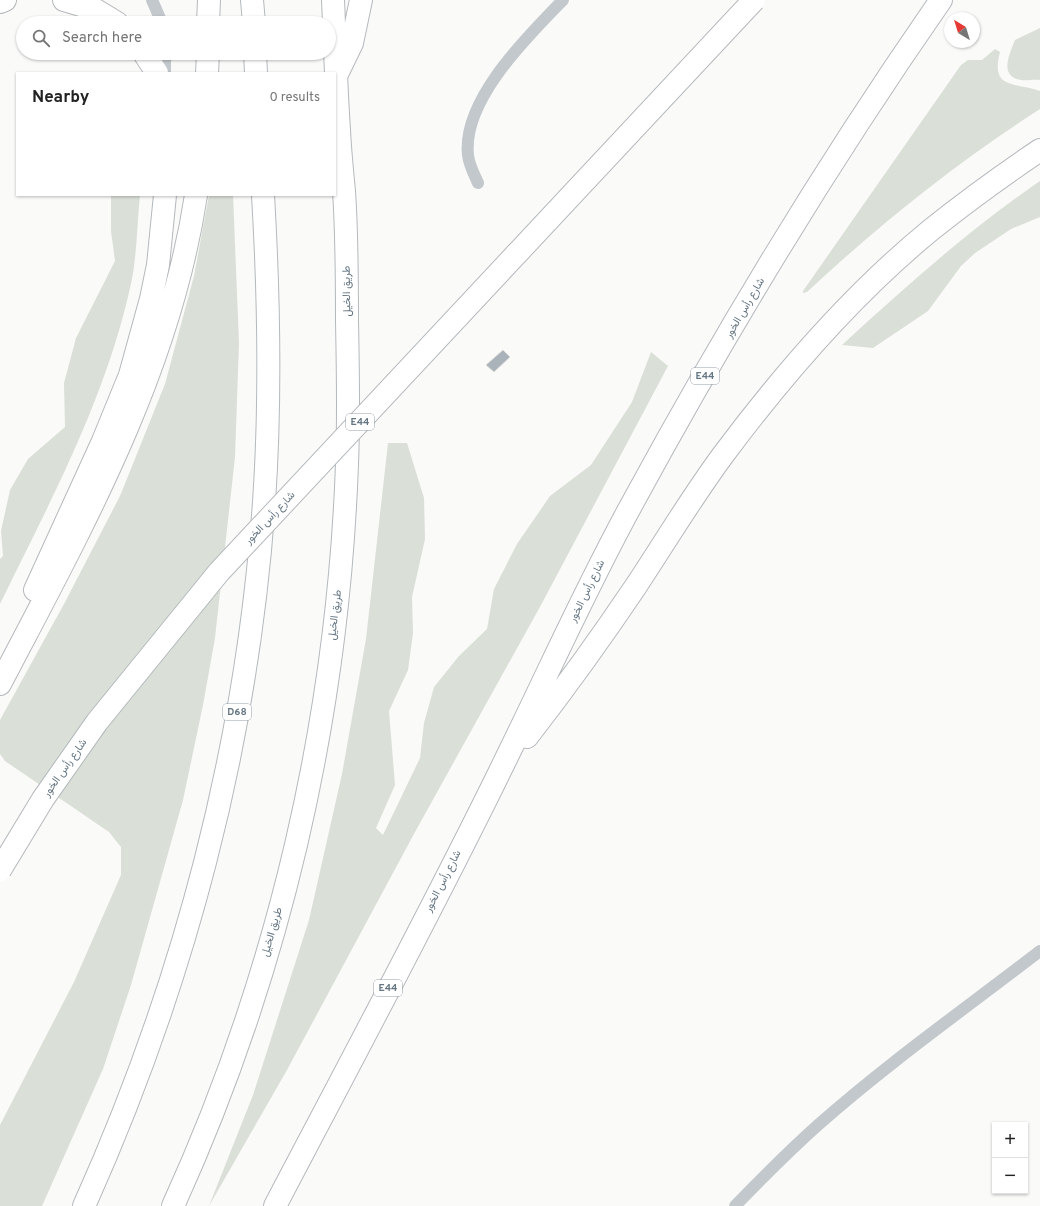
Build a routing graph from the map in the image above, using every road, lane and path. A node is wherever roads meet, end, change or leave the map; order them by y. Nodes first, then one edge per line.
1 (5, 0) edge
2 (64, 0) edge
3 (152, 0) edge
4 (209, 0) edge
5 (252, 0) edge
6 (333, 0) edge
7 (361, 0) edge
8 (563, 0) edge
9 (754, 0) edge
10 (941, 0) edge
11 (0, 2) edge
12 (105, 16) edge
13 (159, 16) edge
14 (208, 16) edge
15 (253, 16) edge
16 (334, 16) edge
17 (336, 56) edge
18 (149, 60) edge
19 (165, 60) edge
20 (208, 60) edge
21 (255, 60) edge
22 (156, 72) edge
23 (165, 72) edge
24 (207, 72) edge
25 (256, 72) edge
26 (337, 75) junction
27 (1040, 150) edge
28 (478, 183) dead end
29 (165, 196) edge
30 (196, 196) edge
31 (263, 196) edge
32 (23, 640) junction
33 (0, 684) edge
34 (500, 771) junction
35 (0, 870) edge
36 (1040, 951) edge
37 (84, 1206) edge
38 (173, 1206) edge
39 (275, 1206) edge
40 (735, 1206) edge

1 - 11 highway
2 - 12 highway
3 - 13 lane
4 - 14 highway
5 - 15 highway
6 - 16 highway, طريق الخيل
7 - 26 highway
8 - 28 lane
9 - 35 highway, شارع رأس الخور / E44, bridge
10 - 34 highway, شارع رأس الخور / E44
17 - 26 highway, طريق الخيل
18 - 22 highway
19 - 23 lane
20 - 24 highway
21 - 25 highway
26 - 38 highway, طريق الخيل
27 - 34 highway
29 - 32 highway
30 - 32 highway
31 - 37 highway, D68
32 - 33 highway
34 - 39 highway, شارع رأس الخور / E44
36 - 40 lane

